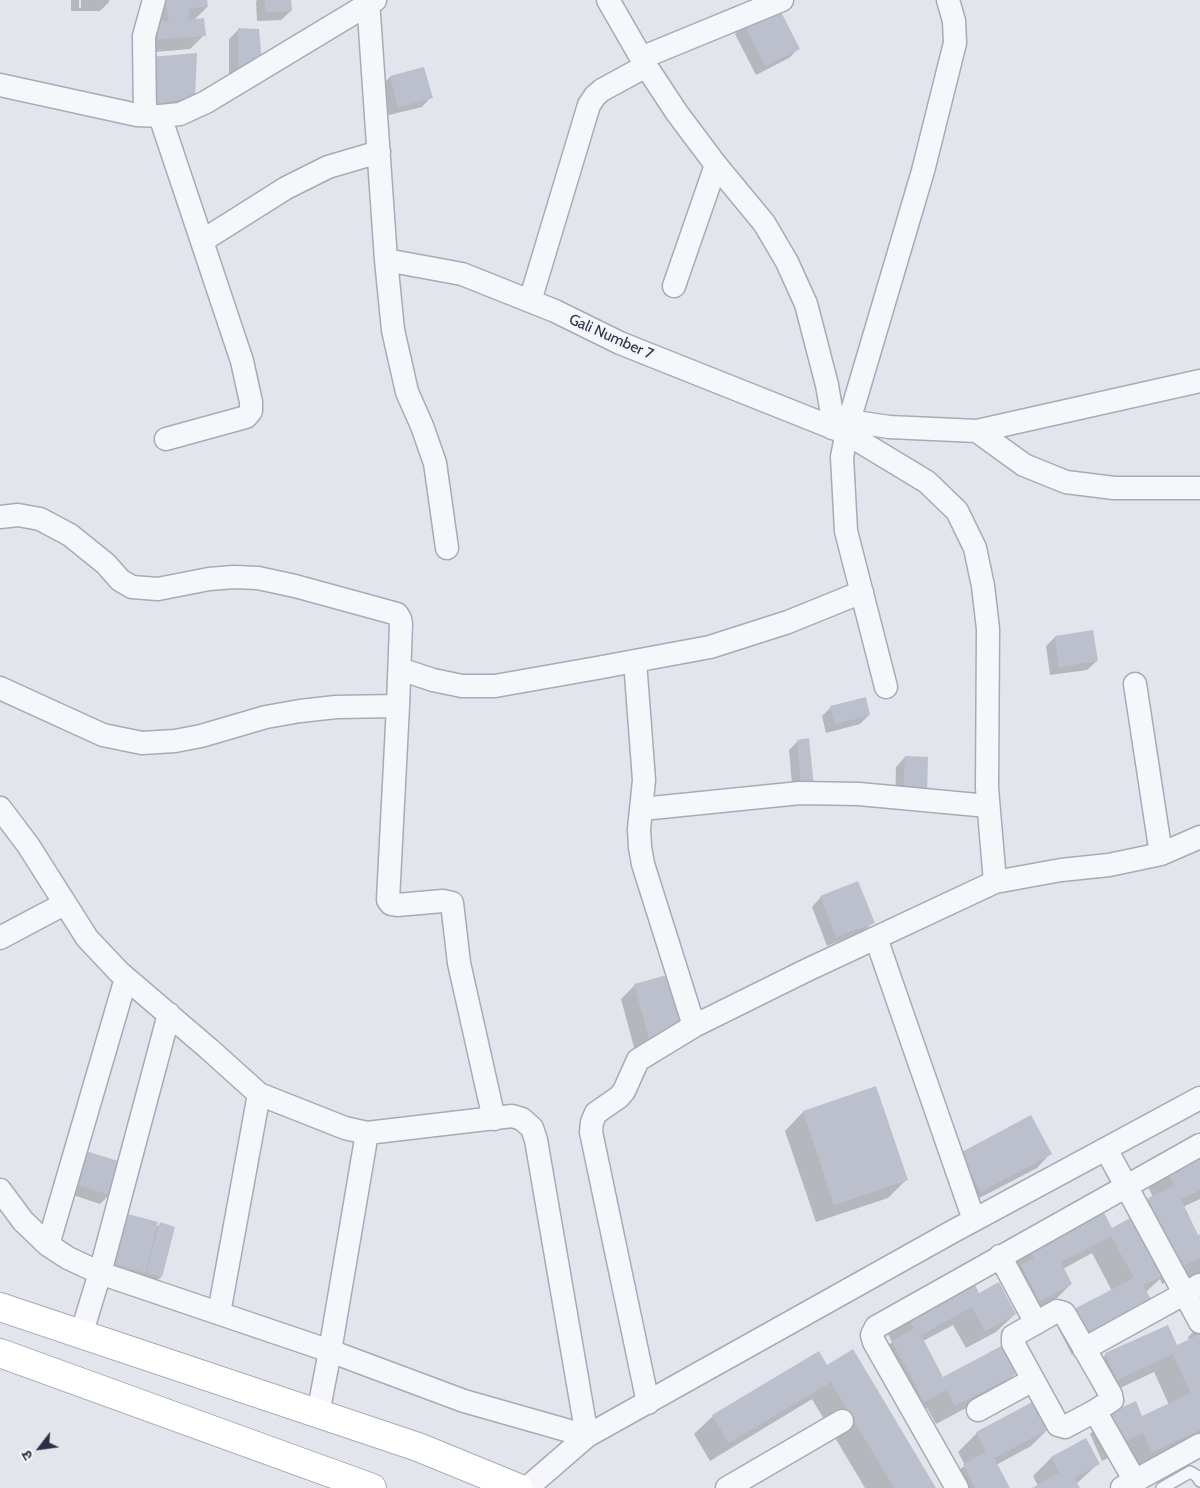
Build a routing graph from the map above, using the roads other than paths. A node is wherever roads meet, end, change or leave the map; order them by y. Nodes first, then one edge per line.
1 (154, 0) edge
2 (608, 0) edge
3 (782, 0) edge
4 (948, 0) edge
5 (370, 1) edge
6 (643, 62) junction
7 (0, 85) edge
8 (152, 116) junction
9 (379, 152) junction
10 (716, 165) junction
11 (202, 241) junction
12 (386, 260) junction
13 (674, 286) dead end
14 (530, 301) junction
15 (1200, 381) edge
16 (842, 427) junction
17 (976, 431) junction
18 (166, 439) dead end
19 (1200, 488) edge
20 (0, 517) edge
21 (447, 548) dead end
22 (862, 592) junction
23 (635, 661) junction
24 (400, 669) junction
25 (1136, 684) dead end
26 (886, 687) dead end
27 (0, 688) edge
28 (398, 706) junction
29 (988, 806) junction
30 (0, 808) edge
31 (642, 809) junction
32 (1200, 837) edge
33 (1160, 854) junction
34 (995, 882) junction
35 (64, 904) junction
36 (0, 938) edge
37 (876, 938) junction
38 (126, 978) junction
39 (169, 1014) junction
40 (694, 1026) junction
41 (259, 1094) junction
42 (1200, 1098) edge
43 (494, 1119) junction
44 (366, 1133) junction
45 (1200, 1145) edge
46 (1106, 1149) junction
47 (1125, 1187) junction
48 (0, 1190) edge
49 (974, 1220) junction
50 (48, 1244) junction
51 (1000, 1256) junction
52 (100, 1273) junction
53 (1192, 1289) edge
54 (0, 1307) edge
55 (219, 1313) junction
56 (1200, 1322) edge
57 (1036, 1323) junction
58 (81, 1335) junction
59 (1084, 1349) junction
60 (330, 1351) junction
61 (0, 1353) edge
62 (1033, 1380) junction
63 (648, 1403) junction
64 (978, 1410) dead end
65 (1096, 1411) junction
66 (318, 1414) junction
67 (842, 1421) dead end
68 (587, 1436) junction
69 (1200, 1445) edge
70 (1200, 1481) edge
71 (1128, 1484) edge
72 (372, 1488) edge
73 (518, 1488) edge
74 (526, 1488) edge
75 (727, 1488) edge
76 (957, 1488) edge
77 (1162, 1488) edge

1 - 8 street
2 - 6 street
3 - 6 street
4 - 16 street
5 - 8 street
5 - 9 street
6 - 10 street
6 - 14 street
7 - 8 street
8 - 11 street
9 - 11 street
9 - 12 street
10 - 13 street
10 - 16 street
11 - 18 street
12 - 14 street, Gali Number 7
12 - 21 street
14 - 16 street, Gali Number 7
15 - 17 street
16 - 17 street
16 - 22 street
16 - 29 street
17 - 19 street
20 - 24 street
22 - 23 street
22 - 26 street
23 - 24 street
23 - 31 street
24 - 28 street
25 - 33 street
27 - 28 street
28 - 43 street
29 - 31 street
29 - 34 street
30 - 35 street
31 - 40 street
32 - 33 street
33 - 34 street
34 - 37 street
35 - 36 street
35 - 38 street
37 - 40 street
37 - 49 street
38 - 39 street
38 - 50 street
39 - 41 street
39 - 52 street
40 - 63 street
41 - 44 street
41 - 55 street
42 - 46 street
43 - 44 street
43 - 68 street
44 - 60 street
45 - 47 street
46 - 47 street
46 - 49 street
47 - 51 street
47 - 53 street
48 - 50 street
49 - 63 street
50 - 52 street
51 - 57 street
51 - 76 street
52 - 55 street
52 - 58 street
53 - 56 street
53 - 59 street
54 - 58 street
55 - 60 street
57 - 59 street
57 - 62 street
58 - 66 street
59 - 65 street
60 - 66 street
60 - 68 street
61 - 72 street
62 - 64 street
62 - 65 street
63 - 68 street
65 - 71 street
66 - 73 street
67 - 75 street
68 - 74 street
69 - 71 street
70 - 77 lane

